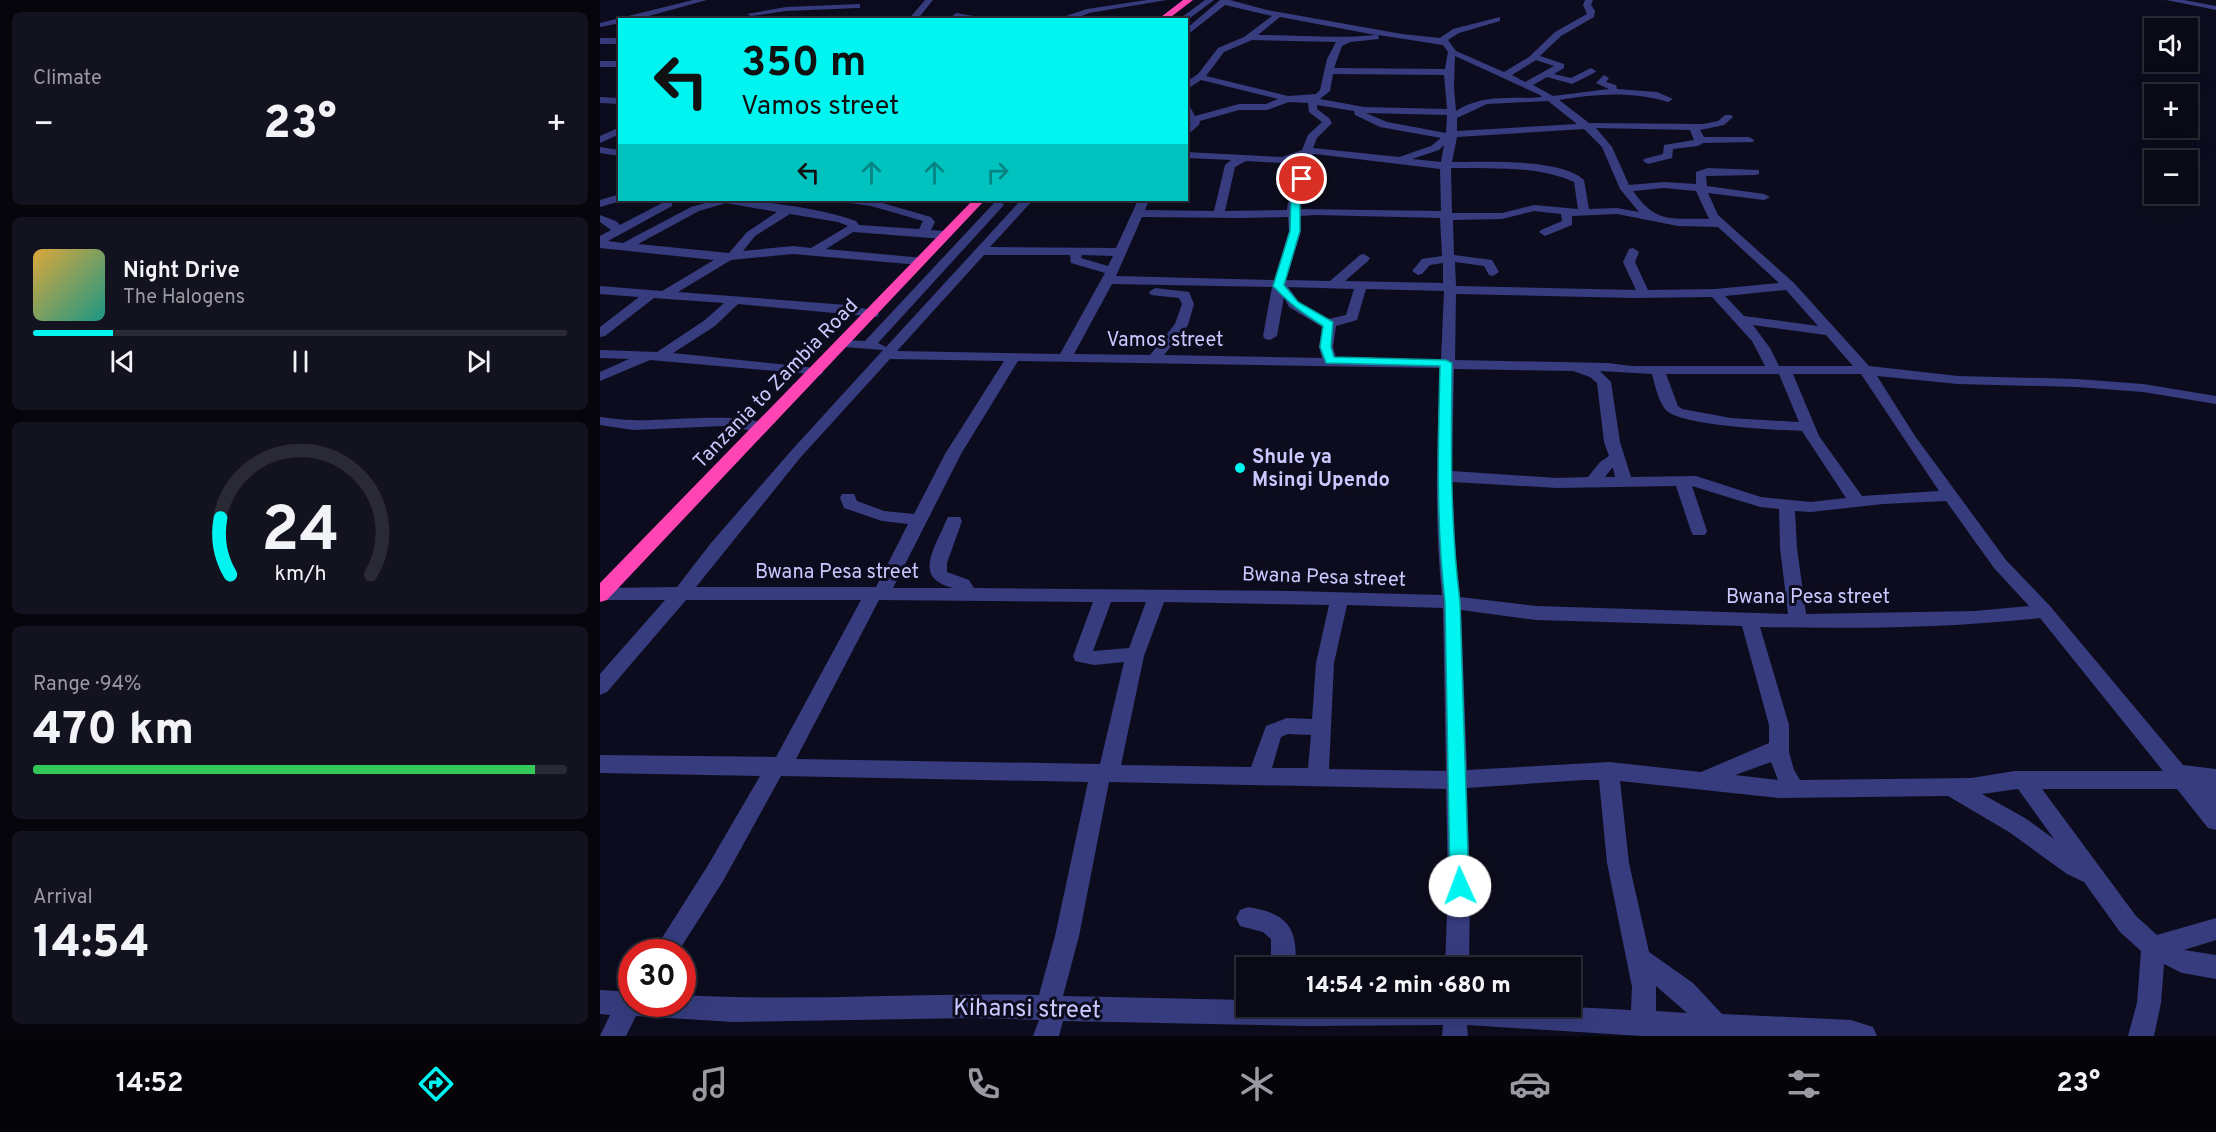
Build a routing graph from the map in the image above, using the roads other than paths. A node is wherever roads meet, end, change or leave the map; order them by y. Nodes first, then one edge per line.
1 (703, 0) edge
2 (929, 0) edge
3 (1163, 0) edge
4 (1189, 0) edge
5 (1589, 0) edge
6 (2176, 0) edge
7 (1220, 1) edge
8 (859, 3) edge
9 (2203, 3) edge
10 (960, 4) dead end
11 (759, 6) dead end
12 (2216, 8) edge
13 (1278, 15) junction
14 (622, 17) edge
15 (749, 17) edge
16 (848, 17) dead end
17 (953, 17) edge
18 (618, 18) edge
19 (914, 18) edge
20 (1069, 18) edge
21 (1164, 18) edge
22 (1186, 18) edge
23 (1497, 19) dead end
24 (600, 25) edge
25 (1188, 32) edge
26 (1385, 34) junction
27 (1248, 37) junction
28 (600, 41) edge
29 (618, 41) edge
30 (1346, 41) junction
31 (1441, 41) junction
32 (1452, 52) junction
33 (1534, 57) junction
34 (1330, 71) junction
35 (1591, 71) dead end
36 (1450, 72) junction
37 (1506, 75) junction
38 (1548, 75) junction
39 (1199, 77) junction
40 (1604, 78) dead end
41 (1631, 82) dead end
42 (1188, 85) edge
43 (1527, 85) junction
44 (1615, 90) junction
45 (1288, 99) junction
46 (1550, 99) junction
47 (1668, 99) dead end
48 (600, 100) edge
49 (1308, 100) junction
50 (618, 101) edge
51 (1350, 109) junction
52 (1409, 112) junction
53 (1188, 113) edge
54 (1452, 114) junction
55 (1623, 115) dead end
56 (1728, 117) dead end
57 (1193, 120) junction
58 (1604, 125) junction
59 (1389, 126) junction
60 (1586, 126) junction
61 (1694, 128) junction
62 (618, 131) edge
63 (1188, 131) edge
64 (1416, 132) junction
65 (1451, 136) junction
66 (600, 140) edge
67 (1700, 140) junction
68 (1749, 140) dead end
69 (600, 150) edge
70 (1306, 152) junction
71 (1426, 152) junction
72 (618, 153) edge
73 (1188, 155) edge
74 (1245, 158) junction
75 (1283, 160) junction
76 (1392, 161) junction
77 (1648, 161) dead end
78 (1446, 166) junction
79 (1755, 172) dead end
80 (1626, 189) junction
81 (1702, 189) junction
82 (1764, 197) dead end
83 (618, 198) edge
84 (658, 201) edge
85 (723, 201) edge
86 (732, 201) edge
87 (864, 201) edge
88 (1143, 201) edge
89 (882, 202) edge
90 (1025, 202) edge
91 (976, 203) edge
92 (1002, 203) edge
93 (600, 204) edge
94 (668, 204) junction
95 (788, 210) junction
96 (1709, 210) junction
97 (691, 211) junction
98 (1566, 212) junction
99 (1137, 213) junction
100 (1294, 213) junction
101 (1584, 213) junction
102 (1219, 214) junction
103 (1445, 216) junction
104 (1649, 216) junction
105 (600, 218) edge
106 (1695, 222) junction
107 (1720, 224) junction
108 (661, 226) junction
109 (855, 229) junction
110 (621, 231) junction
111 (1545, 232) dead end
112 (923, 234) junction
113 (944, 235) junction
114 (600, 243) edge
115 (625, 246) junction
116 (815, 251) junction
117 (982, 251) junction
118 (1076, 252) junction
119 (1121, 252) junction
120 (1634, 252) dead end
121 (730, 256) junction
122 (1364, 258) dead end
123 (1448, 258) junction
124 (920, 261) junction
125 (1418, 271) dead end
126 (1493, 272) dead end
127 (1109, 278) junction
128 (1333, 283) junction
129 (1279, 284) junction
130 (1360, 285) junction
131 (1790, 286) junction
132 (1450, 288) junction
133 (600, 290) edge
134 (1644, 294) junction
135 (1715, 294) junction
136 (657, 295) junction
137 (735, 300) junction
138 (1803, 300) junction
139 (1297, 306) junction
140 (872, 314) junction
141 (1738, 319) junction
142 (1328, 323) junction
143 (1780, 325) junction
144 (1831, 332) junction
145 (600, 333) edge
146 (1270, 336) dead end
147 (1756, 336) junction
148 (844, 343) junction
149 (868, 345) junction
150 (887, 351) junction
151 (600, 354) edge
152 (654, 356) junction
153 (1013, 358) junction
154 (1064, 359) junction
155 (1154, 359) junction
156 (1330, 361) junction
157 (1446, 363) junction
158 (1575, 367) junction
159 (1657, 370) junction
160 (1779, 370) junction
161 (1865, 370) junction
162 (816, 372) junction
163 (600, 377) edge
164 (2216, 400) edge
165 (600, 421) edge
166 (761, 427) junction
167 (1807, 427) junction
168 (1617, 457) junction
169 (1444, 476) junction
170 (1682, 481) junction
171 (1593, 482) junction
172 (1625, 482) junction
173 (1952, 496) junction
174 (848, 498) dead end
175 (1857, 501) junction
176 (1787, 505) junction
177 (919, 520) junction
178 (954, 521) dead end
179 (1699, 531) dead end
180 (681, 594) junction
181 (877, 594) junction
182 (1105, 594) junction
183 (600, 595) edge
184 (968, 595) junction
185 (1158, 595) junction
186 (1339, 598) junction
187 (1452, 602) junction
188 (2044, 611) junction
189 (1749, 620) junction
190 (1798, 620) junction
191 (1136, 654) junction
192 (600, 687) edge
193 (1322, 727) junction
194 (1779, 747) junction
195 (600, 764) edge
196 (779, 766) junction
197 (1609, 771) junction
198 (1105, 773) junction
199 (1259, 776) junction
200 (1318, 777) junction
201 (2216, 778) edge
202 (2182, 779) junction
203 (1455, 780) junction
204 (2024, 780) junction
205 (1703, 781) junction
206 (1951, 787) junction
207 (1794, 789) junction
208 (2216, 796) edge
209 (2216, 821) edge
210 (2094, 875) junction
211 (1248, 918) dead end
212 (2216, 929) edge
213 (673, 939) edge
214 (2154, 947) junction
215 (1638, 953) junction
216 (1284, 957) edge
217 (1457, 957) edge
218 (2216, 967) edge
219 (600, 1002) edge
220 (618, 1003) edge
221 (696, 1008) edge
222 (1052, 1008) junction
223 (1236, 1010) edge
224 (626, 1017) edge
225 (1433, 1017) edge
226 (1455, 1018) edge
227 (1717, 1027) junction
228 (1641, 1028) edge
229 (612, 1036) edge
230 (1046, 1036) edge
231 (1864, 1036) edge
232 (2141, 1036) edge

1 - 14 street
2 - 19 street
3 - 20 street
4 - 21 highway
5 - 33 street
6 - 9 street
7 - 13 street
7 - 22 street
7 - 25 street
8 - 15 street
8 - 16 street
9 - 12 street
10 - 17 street
11 - 15 street
13 - 26 street
13 - 27 street
18 - 24 street
23 - 31 street
26 - 30 street
26 - 31 street
27 - 30 street
27 - 39 street
28 - 29 street
30 - 34 street
31 - 32 street
32 - 36 street
32 - 37 street
33 - 37 street
33 - 38 street
34 - 36 street
34 - 49 street
35 - 38 street
36 - 54 street
37 - 43 street
38 - 43 street
39 - 42 street
39 - 45 street
40 - 44 street
41 - 44 street
43 - 46 street
44 - 46 street
44 - 47 street
45 - 49 street
45 - 57 street
46 - 54 street
46 - 60 street
48 - 50 street
49 - 51 street
49 - 70 street
51 - 52 street
51 - 59 street
52 - 54 street
52 - 59 street
53 - 57 street
54 - 65 street
55 - 58 street
56 - 61 street
57 - 63 street
58 - 60 street
58 - 61 street
59 - 64 street
60 - 65 street
60 - 80 street
61 - 67 street
62 - 66 street
64 - 65 street
64 - 71 street
65 - 71 street
65 - 78 street
67 - 68 street
67 - 77 street
69 - 72 street
70 - 75 street
70 - 76 street
71 - 76 street
73 - 74 street
74 - 75 street
74 - 102 street
75 - 100 street
76 - 78 street
78 - 101 street
78 - 103 street
79 - 81 street
80 - 81 street
80 - 104 street
81 - 82 street
81 - 96 street
83 - 93 street
84 - 94 street
85 - 97 street
86 - 95 street
87 - 89 street
88 - 99 street
89 - 112 street
90 - 92 street
90 - 117 street
91 - 92 street
91 - 113 highway, Tanzania to Zambia Road
92 - 149 street
94 - 97 street
94 - 110 street
95 - 109 street
95 - 121 street
96 - 106 street
96 - 107 street
97 - 108 street
98 - 101 street
98 - 103 street
98 - 111 street
99 - 102 street
99 - 119 street
100 - 102 street
100 - 103 street
100 - 129 street
101 - 104 street
103 - 123 street
104 - 106 street
105 - 110 street
106 - 107 street
107 - 131 street
108 - 110 street
108 - 115 street
109 - 112 street
109 - 116 street
110 - 114 street
112 - 113 street
113 - 124 highway, Tanzania to Zambia Road
114 - 115 street
115 - 121 street
116 - 121 street
116 - 124 street
117 - 118 street
117 - 150 street
118 - 119 street
118 - 127 street
119 - 127 street
120 - 134 street
121 - 136 street
122 - 128 street
123 - 125 street
123 - 126 street
123 - 132 street
124 - 140 highway, Tanzania to Zambia Road
127 - 129 street
127 - 154 street
127 - 155 street
128 - 129 street
128 - 130 street
128 - 139 street
129 - 139 street
129 - 146 street
130 - 132 street
130 - 142 street
131 - 135 street
131 - 138 street
132 - 134 street
132 - 157 street
133 - 136 street
134 - 135 street
135 - 141 street
136 - 137 street
136 - 145 street
137 - 140 street
137 - 152 street
138 - 143 street
138 - 144 street
139 - 142 street
140 - 148 highway, Tanzania to Zambia Road
141 - 143 street
141 - 147 street
142 - 156 street
143 - 144 street
143 - 147 street
144 - 161 street
147 - 160 street
148 - 149 street, Vamos street
148 - 162 highway, Tanzania to Zambia Road
149 - 150 street, Vamos street
150 - 153 street, Vamos street
150 - 180 street
151 - 152 street
152 - 162 street
152 - 163 street
153 - 154 street, Vamos street
153 - 177 street
154 - 155 street, Vamos street
155 - 156 street, Vamos street
156 - 157 street, Vamos street
157 - 158 street, Vamos street
157 - 169 street
158 - 159 street, Vamos street
158 - 168 street
159 - 160 street, Vamos street
159 - 167 street
160 - 161 street, Vamos street
160 - 167 street
161 - 164 street, Vamos street
161 - 173 street
162 - 166 highway, Tanzania to Zambia Road
165 - 166 street
166 - 183 highway, Tanzania to Zambia Road
167 - 175 street
168 - 171 street
168 - 172 street
169 - 171 street
169 - 187 street
170 - 172 street
170 - 176 street
170 - 179 street
171 - 172 street
173 - 175 street
173 - 188 street
174 - 177 street
175 - 176 street
176 - 190 street
177 - 181 street
178 - 184 street
180 - 181 street, Bwana Pesa street
180 - 183 street, Bwana Pesa street
180 - 192 street
181 - 184 street, Bwana Pesa street
181 - 196 street
182 - 184 street, Bwana Pesa street
182 - 185 street, Bwana Pesa street
182 - 191 street
185 - 186 street, Bwana Pesa street
185 - 191 street
186 - 187 street, Bwana Pesa street
186 - 193 street
187 - 189 street, Bwana Pesa street
187 - 203 street
188 - 190 street, Bwana Pesa street
188 - 202 street
189 - 190 street, Bwana Pesa street
189 - 194 street
191 - 198 street
193 - 199 street
193 - 200 street
194 - 205 street
194 - 207 street
195 - 196 street
196 - 198 street
196 - 213 street
197 - 203 street
197 - 205 street
197 - 215 street
198 - 199 street
198 - 222 street
199 - 200 street
200 - 203 street
201 - 202 street
202 - 204 street
202 - 208 street
202 - 209 street
203 - 217 street
204 - 206 street
204 - 210 street
205 - 207 street
206 - 207 street
206 - 210 street
210 - 214 street
211 - 216 street
212 - 214 street
214 - 218 street
214 - 232 street
215 - 227 street
215 - 228 street
219 - 220 street, Kihansi street
221 - 222 street, Kihansi street
222 - 223 street, Kihansi street
222 - 230 street
224 - 229 street
225 - 226 street, Kihansi street
226 - 228 street, Kihansi street
227 - 228 street, Kihansi street
227 - 231 street, Kihansi street

